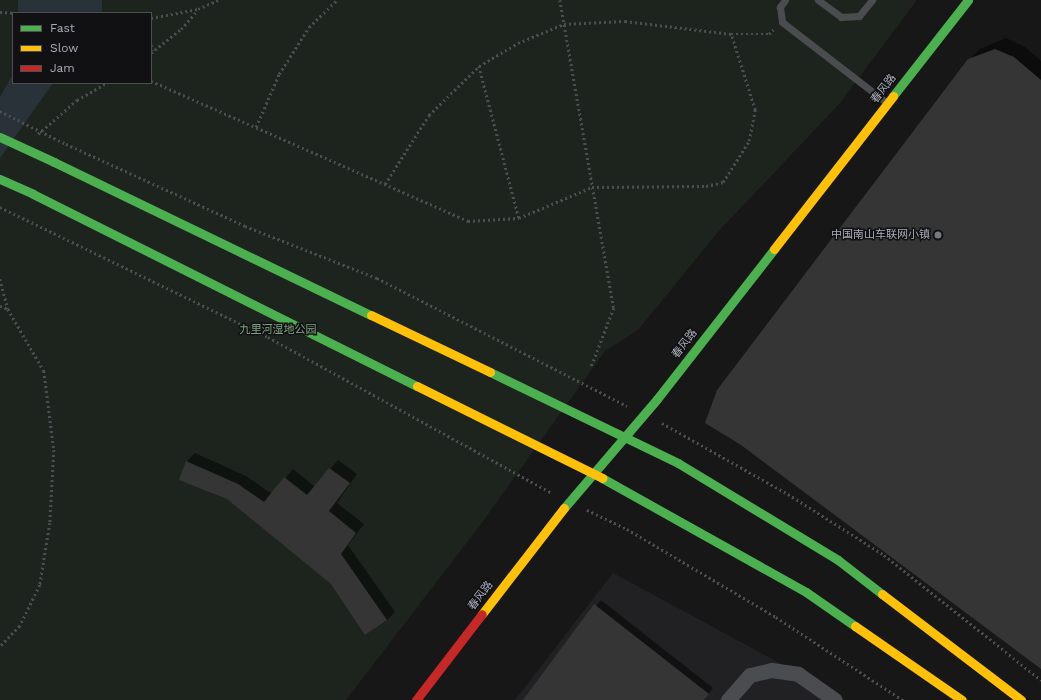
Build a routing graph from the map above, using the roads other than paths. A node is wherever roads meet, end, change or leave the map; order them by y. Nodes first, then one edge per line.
1 (786, 0) edge
2 (818, 0) edge
3 (872, 0) edge
4 (968, 0) edge
5 (887, 104) junction
6 (0, 137) edge
7 (0, 179) edge
8 (625, 437) junction
9 (594, 473) junction
10 (416, 700) edge
11 (728, 700) edge
12 (835, 700) edge
13 (962, 700) edge
14 (1021, 700) edge

1 - 5 lane
2 - 3 lane
4 - 5 main road, 春风路
5 - 8 main road, 春风路
6 - 8 main road, bridge
7 - 9 main road, bridge
8 - 9 main road, 春风路
8 - 14 main road
9 - 10 main road, 春风路
9 - 13 main road
11 - 12 street

